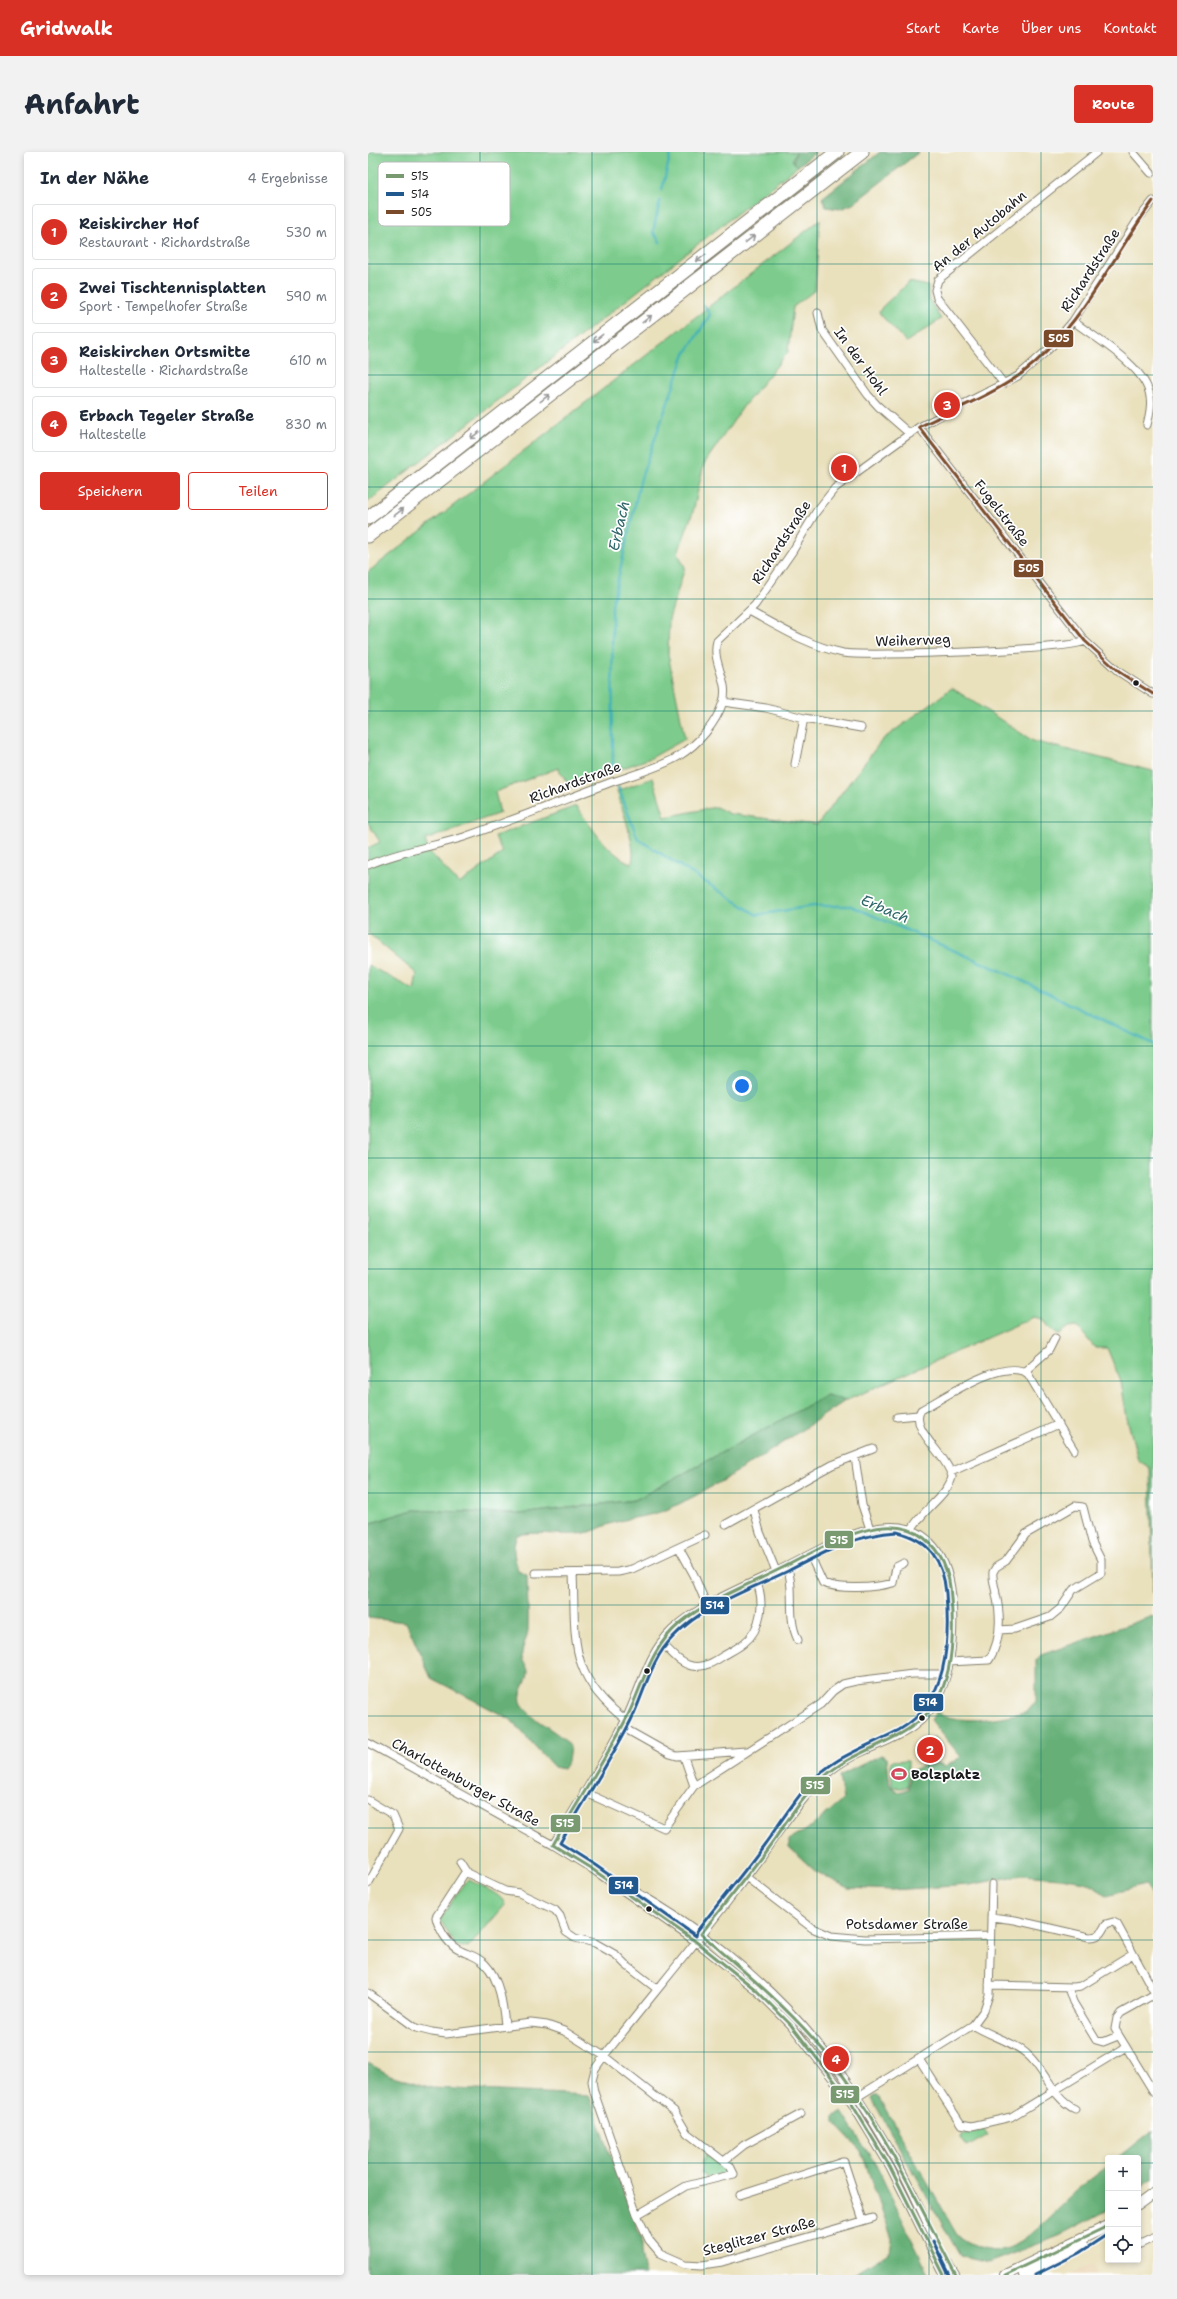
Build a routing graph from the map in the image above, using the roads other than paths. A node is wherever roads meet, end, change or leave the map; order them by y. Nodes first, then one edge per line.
1 (837, 152) edge
2 (862, 152) edge
3 (1097, 152) edge
4 (1134, 152) edge
5 (1151, 173) dead end
6 (1153, 201) edge
7 (818, 313) dead end
8 (1073, 321) junction
9 (1004, 384) junction
10 (1152, 397) edge
11 (1147, 425) dead end
12 (919, 427) junction
13 (910, 434) junction
14 (368, 518) edge
15 (368, 536) edge
16 (749, 611) junction
17 (1085, 641) junction
18 (1153, 694) edge
19 (723, 702) junction
20 (804, 718) junction
21 (861, 728) dead end
22 (795, 764) dead end
23 (368, 864) edge
24 (1055, 1338) dead end
25 (1025, 1371) junction
26 (918, 1415) junction
27 (897, 1417) dead end
28 (1059, 1424) junction
29 (873, 1449) dead end
30 (1074, 1450) dead end
31 (855, 1457) junction
32 (951, 1472) junction
33 (754, 1510) junction
34 (726, 1524) dead end
35 (870, 1529) junction
36 (912, 1529) junction
37 (705, 1535) dead end
38 (679, 1548) junction
39 (810, 1555) junction
40 (904, 1563) dead end
41 (787, 1566) junction
42 (776, 1571) junction
43 (535, 1573) dead end
44 (573, 1573) junction
45 (756, 1581) junction
46 (707, 1606) junction
47 (999, 1630) junction
48 (798, 1640) dead end
49 (662, 1642) junction
50 (948, 1662) junction
51 (946, 1674) junction
52 (624, 1724) junction
53 (368, 1743) edge
54 (746, 1751) junction
55 (684, 1756) junction
56 (694, 1786) junction
57 (584, 1792) junction
58 (368, 1800) edge
59 (552, 1845) junction
60 (460, 1862) dead end
61 (592, 1869) junction
62 (467, 1872) junction
63 (746, 1877) junction
64 (368, 1884) edge
65 (992, 1884) dead end
66 (990, 1917) junction
67 (701, 1934) junction
68 (990, 1936) junction
69 (695, 1941) junction
70 (1133, 1954) junction
71 (989, 1985) junction
72 (1068, 1988) junction
73 (657, 1989) junction
74 (1153, 1990) edge
75 (368, 1993) edge
76 (1153, 1995) edge
77 (505, 2025) junction
78 (973, 2025) junction
79 (1118, 2036) junction
80 (1126, 2047) junction
81 (604, 2056) junction
82 (919, 2059) junction
83 (1055, 2091) junction
84 (1153, 2091) edge
85 (858, 2096) junction
86 (850, 2101) junction
87 (1075, 2109) dead end
88 (801, 2114) dead end
89 (724, 2161) junction
90 (1153, 2194) edge
91 (740, 2195) dead end
92 (1141, 2203) edge
93 (637, 2215) junction
94 (873, 2218) dead end
95 (863, 2220) junction
96 (1105, 2228) edge
97 (1105, 2229) edge
98 (1153, 2238) edge
99 (1141, 2243) edge
100 (944, 2275) edge
101 (956, 2275) edge
102 (1005, 2275) edge
103 (1024, 2275) edge

1 -> 14 highway
15 -> 2 highway
3 - 9 street, An der Autobahn
4 - 5 street
6 - 8 street, Richardstraße
7 - 13 street, In der Hohl
8 - 9 street, Richardstraße
8 - 10 street
9 - 12 street, Richardstraße
10 - 11 street
12 - 13 street, Richardstraße
12 - 17 street, Fugelstraße
13 - 16 street, Richardstraße
16 - 17 street, Weiherweg
16 - 19 street, Richardstraße
17 - 18 street, Fugelstraße
19 - 20 street
19 - 23 street, Richardstraße
20 - 21 street
20 - 22 street
24 - 25 street
25 - 26 street
25 - 28 street
26 - 27 street
26 - 32 street
28 - 30 street
28 - 32 street
29 - 31 street
31 - 33 street
31 - 35 street
32 - 36 street
33 - 34 street
33 - 42 street
35 - 36 street
35 - 39 street
36 - 50 street, Steglitzer Straße
37 - 38 street
38 - 44 street
38 - 46 street
39 - 40 street
39 - 41 street
41 - 42 street
41 - 48 street
42 - 45 street
43 - 44 street
44 - 52 street
45 - 46 street
45 - 49 street
46 - 49 street
47 - 47 street
47 - 50 street
49 - 52 street
50 - 51 street, Steglitzer Straße
51 - 54 street
51 - 63 street, Steglitzer Straße
52 - 55 street
52 - 57 street
53 - 59 street, Charlottenburger Straße
54 - 55 street
54 - 56 street
55 - 56 street
56 - 57 street
57 - 59 street
58 - 64 street
59 - 61 street, Charlottenburger Straße
60 - 62 street
61 - 67 street, Charlottenburger Straße
61 - 69 street, Charlottenburger Straße
62 - 73 street
62 - 77 street
63 - 67 street, Steglitzer Straße
63 - 68 street, Potsdamer Straße
65 - 66 street
66 - 68 street
66 - 70 street
67 - 69 street, Steglitzer Straße
67 - 85 street, Charlottenburger Straße
68 - 71 street
69 - 73 street, Steglitzer Straße
69 - 86 street, Charlottenburger Straße
70 - 72 street
70 - 74 street
71 - 72 street
71 - 78 street
72 - 79 street
73 - 81 street, Steglitzer Straße
75 - 77 street
76 - 79 street
77 - 81 street
78 - 82 street
78 - 83 street
79 - 80 street
80 - 83 street
80 - 84 street
81 - 89 street
81 - 93 street, Steglitzer Straße
82 - 83 street
82 - 85 street
83 - 87 street
85 - 86 street
85 - 101 street, Charlottenburger Straße
86 - 100 street, Charlottenburger Straße
88 - 89 street
89 - 93 street
90 - 92 street
91 - 95 street
93 - 95 street, Steglitzer Straße
94 - 95 street, Steglitzer Straße
96 - 102 street
97 - 103 street
98 - 99 street

